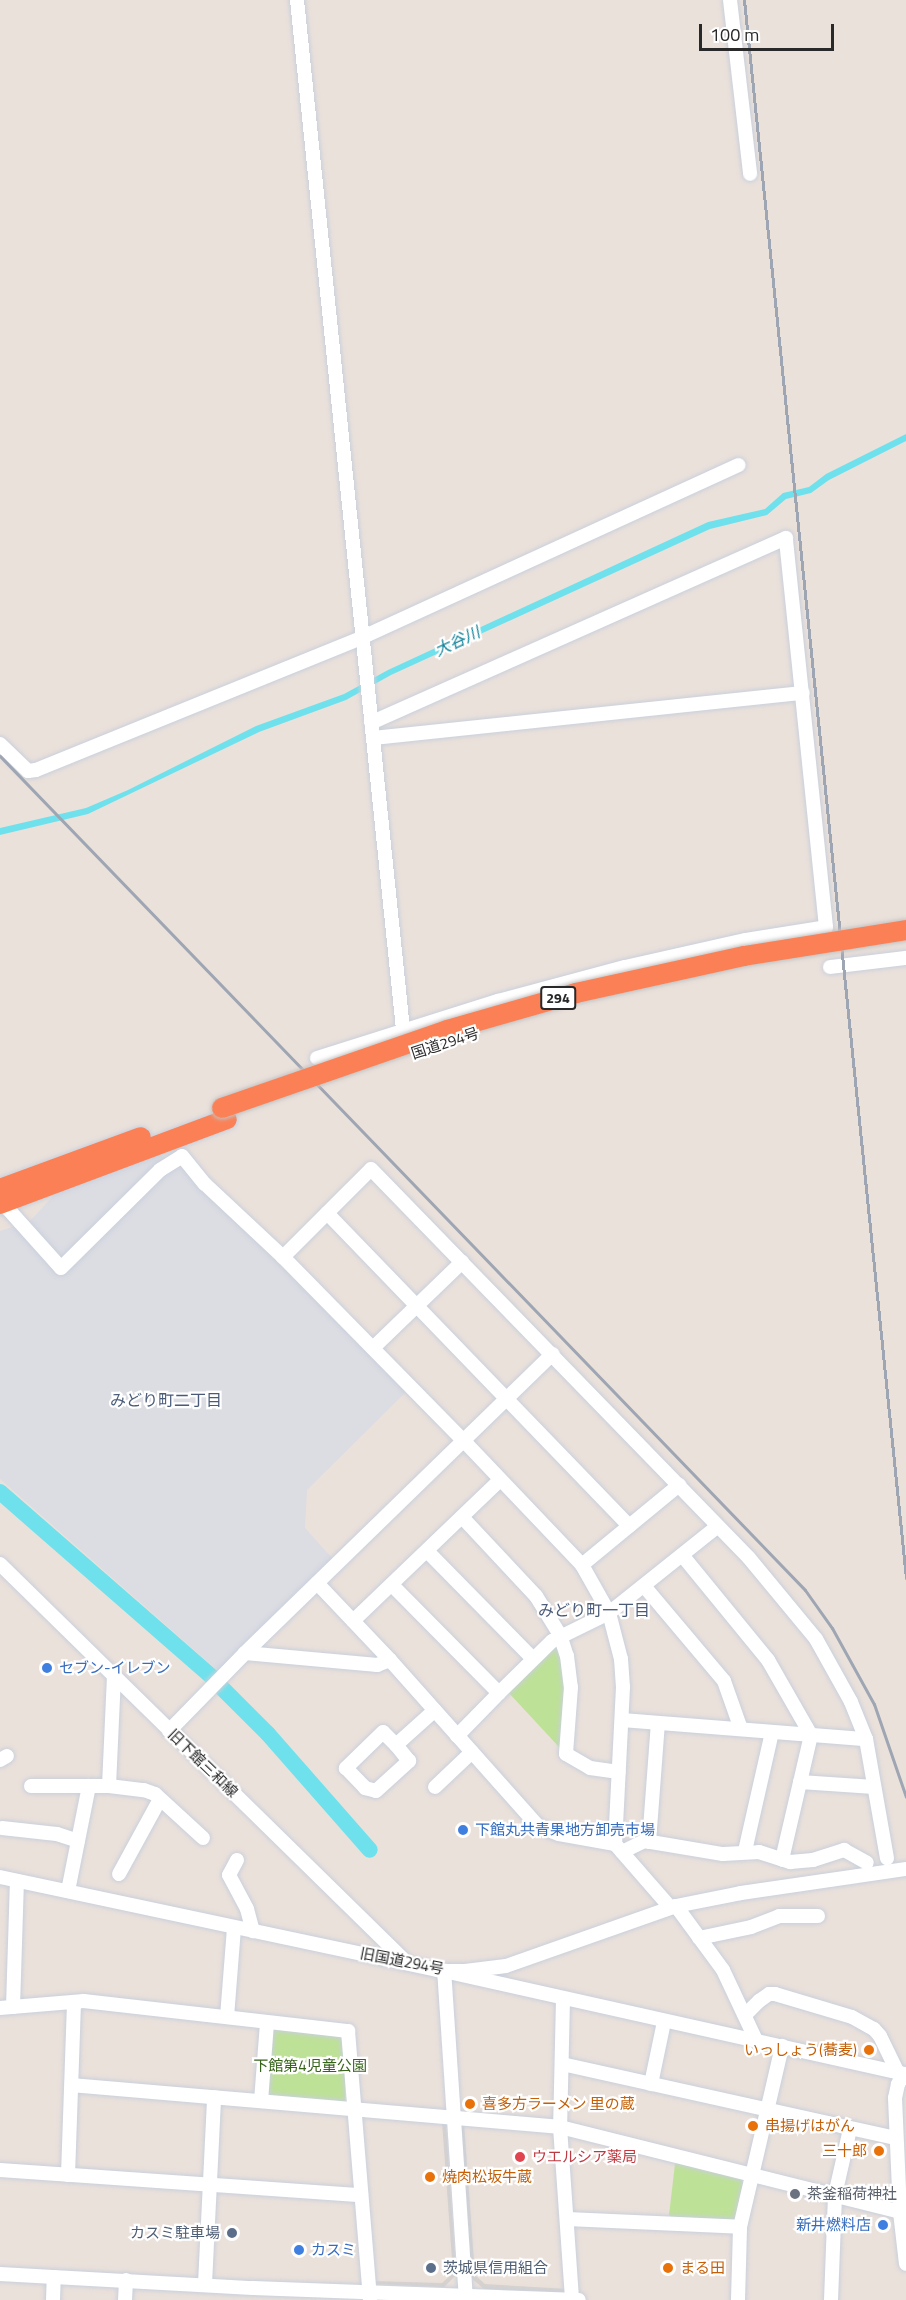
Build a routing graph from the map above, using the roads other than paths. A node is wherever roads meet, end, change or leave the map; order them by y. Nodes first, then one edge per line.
1 (297, 0) edge
2 (730, 0) edge
3 (750, 174) dead end
4 (738, 465) dead end
5 (363, 640) junction
6 (803, 693) junction
7 (371, 717) junction
8 (373, 738) junction
9 (0, 744) edge
10 (906, 930) edge
11 (906, 942) edge
12 (906, 958) edge
13 (830, 967) dead end
14 (403, 1030) junction
15 (317, 1058) dead end
16 (224, 1114) junction
17 (1, 1199) edge
18 (327, 1213) junction
19 (283, 1257) junction
20 (462, 1262) junction
21 (417, 1305) junction
22 (373, 1348) junction
23 (552, 1354) junction
24 (507, 1396) junction
25 (463, 1440) junction
26 (500, 1480) junction
27 (679, 1485) junction
28 (462, 1516) junction
29 (630, 1526) junction
30 (718, 1526) junction
31 (427, 1551) junction
32 (682, 1555) junction
33 (0, 1564) edge
34 (582, 1565) junction
35 (317, 1583) junction
36 (392, 1585) junction
37 (644, 1586) junction
38 (609, 1613) junction
39 (353, 1622) junction
40 (560, 1635) junction
41 (245, 1653) junction
42 (533, 1659) junction
43 (390, 1660) junction
44 (114, 1677) junction
45 (499, 1693) junction
46 (435, 1710) junction
47 (622, 1720) junction
48 (658, 1723) junction
49 (741, 1729) junction
50 (170, 1731) junction
51 (772, 1732) junction
52 (811, 1735) junction
53 (457, 1736) junction
54 (866, 1739) junction
55 (396, 1745) junction
56 (472, 1752) junction
57 (619, 1772) junction
58 (800, 1782) junction
59 (31, 1786) dead end
60 (89, 1786) junction
61 (109, 1786) junction
62 (435, 1787) dead end
63 (874, 1787) junction
64 (160, 1799) junction
65 (3, 1828) dead end
66 (203, 1838) dead end
67 (78, 1841) junction
68 (649, 1842) junction
69 (619, 1848) junction
70 (745, 1851) junction
71 (887, 1858) dead end
72 (237, 1860) dead end
73 (782, 1860) junction
74 (867, 1863) dead end
75 (906, 1869) edge
76 (119, 1874) dead end
77 (0, 1877) edge
78 (17, 1881) junction
79 (68, 1891) junction
80 (673, 1906) junction
81 (818, 1916) dead end
82 (234, 1928) junction
83 (253, 1931) junction
84 (699, 1938) junction
85 (406, 1962) junction
86 (444, 1971) junction
87 (563, 1999) junction
88 (74, 2002) junction
89 (6, 2008) edge
90 (746, 2015) junction
91 (227, 2017) junction
92 (664, 2022) junction
93 (267, 2023) junction
94 (756, 2040) junction
95 (782, 2046) junction
96 (562, 2064) junction
97 (903, 2074) edge
98 (651, 2084) junction
99 (72, 2085) junction
100 (214, 2097) junction
101 (261, 2101) junction
102 (355, 2108) junction
103 (767, 2110) junction
104 (452, 2117) junction
105 (560, 2127) junction
106 (850, 2129) junction
107 (895, 2138) junction
108 (0, 2170) edge
109 (68, 2175) junction
110 (751, 2175) junction
111 (209, 2185) junction
112 (362, 2196) junction
113 (835, 2196) junction
114 (900, 2212) junction
115 (567, 2218) junction
116 (740, 2227) junction
117 (906, 2264) edge
118 (0, 2274) edge
119 (54, 2277) junction
120 (126, 2280) junction
121 (205, 2284) junction
122 (369, 2296) edge
123 (465, 2298) edge
124 (53, 2300) edge
125 (125, 2300) edge
126 (572, 2300) edge
127 (579, 2300) edge
128 (738, 2300) edge
129 (831, 2300) edge

1 - 5 street
2 - 3 street
4 - 5 street
5 - 7 street
5 - 9 street
6 - 7 street
6 - 8 street
6 - 14 street
7 - 8 street
8 - 14 street
10 - 16 highway, 国道294号 / 294, bridge
11 - 16 highway, 国道294号 / 294
12 - 13 street
14 - 15 street
16 - 17 highway, 国道294号 / 294
17 - 19 street
18 - 19 street
18 - 20 street
18 - 21 street
19 - 22 street
20 - 21 street
20 - 23 street
21 - 22 street
21 - 24 street
22 - 25 street
23 - 24 street
23 - 27 street
24 - 25 street
24 - 29 street
25 - 26 street
25 - 35 street
26 - 28 street
26 - 34 street
27 - 29 street
27 - 30 street
28 - 31 street
28 - 40 street
29 - 34 street
30 - 32 street
30 - 54 street
31 - 36 street
31 - 42 street
32 - 37 street
32 - 52 street
33 - 44 street, 旧下館三和線
34 - 38 street
35 - 39 street
35 - 41 street
36 - 39 street
36 - 45 street
37 - 38 street
37 - 49 street
38 - 40 street
38 - 47 street
39 - 43 street
40 - 42 street
40 - 57 street
41 - 43 street
41 - 50 street
42 - 45 street
43 - 46 street
44 - 50 street, 旧下館三和線
44 - 61 street
45 - 53 street
46 - 53 street
46 - 55 street
47 - 48 street
47 - 57 street
48 - 49 street
48 - 68 street
49 - 51 street
50 - 85 street, 旧下館三和線
51 - 52 street
51 - 70 street
52 - 54 street
52 - 58 street
53 - 56 street
54 - 63 street
55 - 55 street
56 - 62 street
56 - 69 street
57 - 69 street
58 - 63 street
58 - 73 street
59 - 60 street
60 - 61 street
60 - 67 street
61 - 64 street
63 - 71 street
64 - 66 street
64 - 76 street
65 - 67 street
67 - 79 street
68 - 69 street
68 - 70 street
69 - 80 street
70 - 73 street
72 - 83 street
73 - 74 street
75 - 80 street, 旧国道294号
77 - 78 street, 旧国道294号
78 - 79 street, 旧国道294号
78 - 89 street
79 - 82 street, 旧国道294号
80 - 84 street
80 - 86 street, 旧国道294号
81 - 84 street
82 - 83 street, 旧国道294号
82 - 91 street
83 - 85 street, 旧国道294号
84 - 90 street
85 - 86 street, 旧国道294号
86 - 87 street
86 - 104 street
87 - 92 street
87 - 96 street
88 - 89 street
88 - 91 street
88 - 99 street
90 - 94 street
90 - 97 street
91 - 93 street
92 - 94 street
92 - 98 street
93 - 101 street
93 - 102 street
94 - 95 street
95 - 97 street
95 - 103 street
96 - 98 street
96 - 105 street
97 - 107 street
98 - 103 street
99 - 100 street
99 - 109 street
100 - 101 street
100 - 111 street
101 - 102 street
102 - 104 street
102 - 112 street
103 - 106 street
103 - 110 street
104 - 105 street
104 - 123 street
105 - 110 street
105 - 115 street
106 - 107 street
106 - 113 street
107 - 114 street
108 - 109 street
109 - 111 street
110 - 113 street
110 - 116 street
111 - 112 street
111 - 121 street
112 - 122 street
113 - 114 street
113 - 129 street
114 - 117 street
115 - 116 street
115 - 126 street
116 - 128 street
118 - 119 street
119 - 120 street
119 - 124 street
120 - 121 street
120 - 125 street
121 - 122 street
122 - 123 street
123 - 126 street
126 - 127 street

